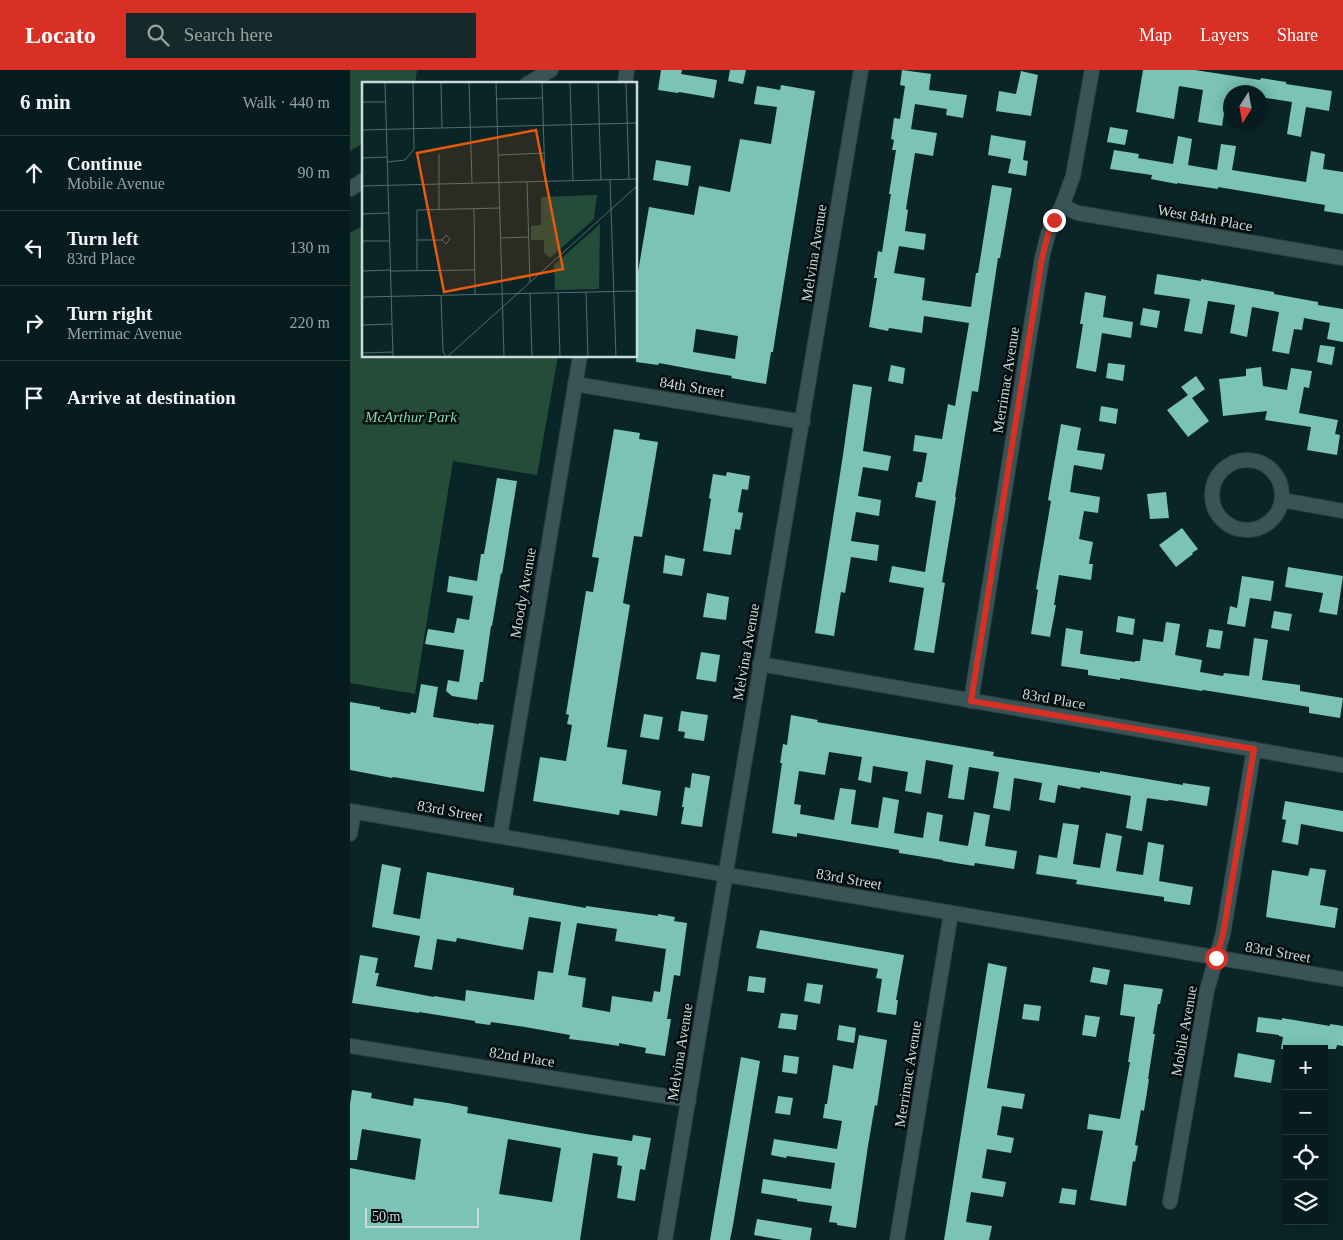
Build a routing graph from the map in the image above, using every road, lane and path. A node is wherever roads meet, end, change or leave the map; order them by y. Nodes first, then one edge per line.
1 (551, 70) edge
2 (861, 70) edge
3 (1092, 70) edge
4 (530, 82) edge
5 (362, 181) edge
6 (350, 189) edge
7 (1062, 206) junction
8 (1343, 258) edge
9 (580, 358) edge
10 (576, 384) junction
11 (802, 422) junction
12 (1282, 500) junction
13 (1343, 511) edge
14 (760, 664) junction
15 (971, 701) junction
16 (1254, 749) junction
17 (1343, 765) edge
18 (352, 811) edge
19 (350, 834) edge
20 (500, 836) junction
21 (725, 874) junction
22 (951, 913) junction
23 (1216, 958) junction
24 (1343, 979) edge
25 (350, 1046) edge
26 (688, 1100) junction
27 (1170, 1202) dead end
28 (665, 1240) edge
29 (897, 1240) edge

1 - 4 street
2 - 11 street, Melvina Avenue
3 - 7 street, Merrimac Avenue
5 - 6 street
7 - 8 street, West 84th Place
7 - 15 street, Merrimac Avenue
9 - 10 street, Moody Avenue
10 - 11 street, 84th Street
10 - 20 street, Moody Avenue
11 - 14 street, Melvina Avenue
12 - 12 street
12 - 13 street
14 - 15 street, 83rd Place
14 - 21 street, Melvina Avenue
15 - 16 street, 83rd Place
16 - 17 street, 83rd Place
16 - 23 street, Mobile Avenue
18 - 19 street
18 - 20 street, 83rd Street
20 - 21 street, 83rd Street
21 - 22 street, 83rd Street
21 - 26 street, Melvina Avenue
22 - 23 street, 83rd Street
22 - 29 street, Merrimac Avenue
23 - 24 street, 83rd Street
23 - 27 street, Mobile Avenue
25 - 26 street, 82nd Place
26 - 28 street, Melvina Avenue

